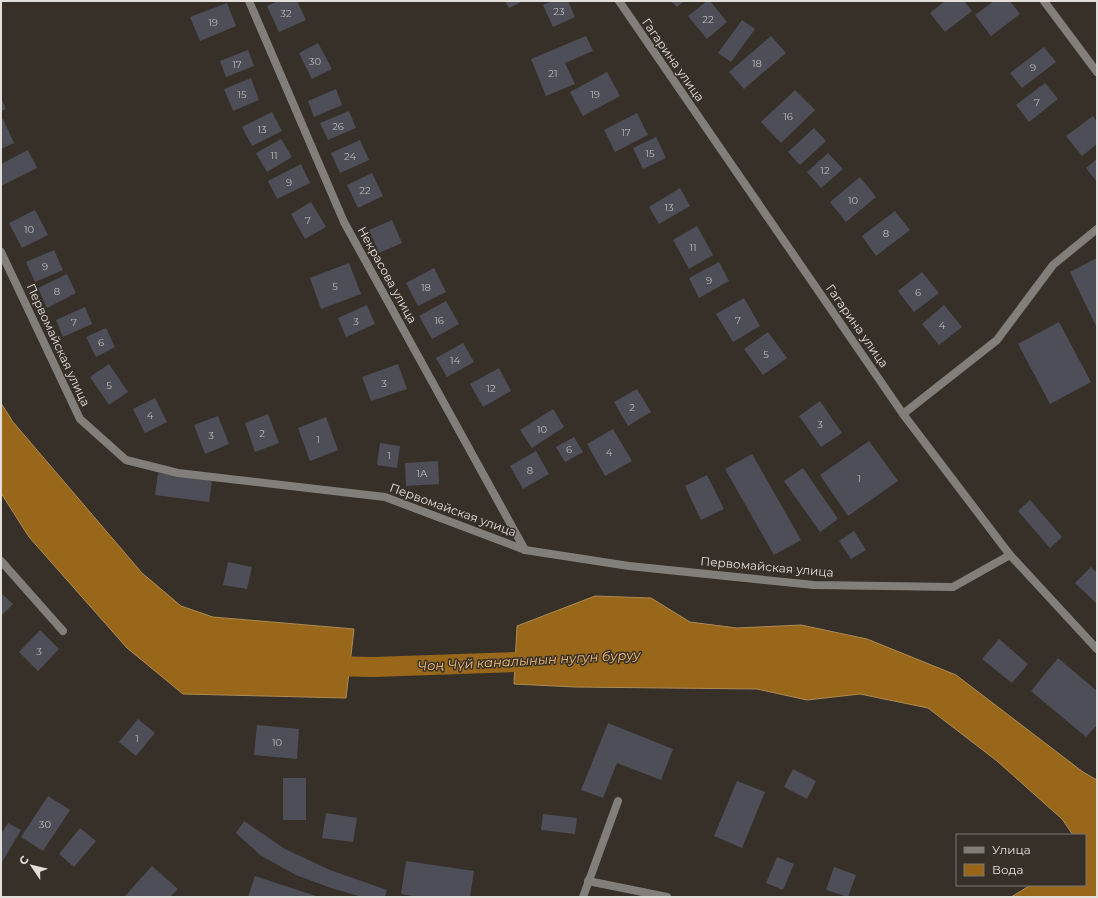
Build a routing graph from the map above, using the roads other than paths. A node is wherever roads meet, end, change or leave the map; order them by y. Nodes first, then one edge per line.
1 (249, 1) edge
2 (619, 1) edge
3 (1044, 1) edge
4 (1097, 72) edge
5 (1097, 229) edge
6 (1, 252) edge
7 (903, 414) junction
8 (525, 550) junction
9 (1010, 556) junction
10 (1, 561) edge
11 (63, 631) dead end
12 (1097, 649) edge
13 (618, 801) dead end
14 (588, 881) junction
15 (583, 897) edge
16 (667, 897) edge

1 - 8 street, Некрасова улица
2 - 7 street, Гагарина улица
3 - 4 street
5 - 7 street
6 - 8 street, Первомайская улица
7 - 9 street, Гагарина улица
8 - 9 street, Первомайская улица
9 - 12 street, Гагарина улица
10 - 11 street
13 - 14 street
14 - 15 street
14 - 16 street

